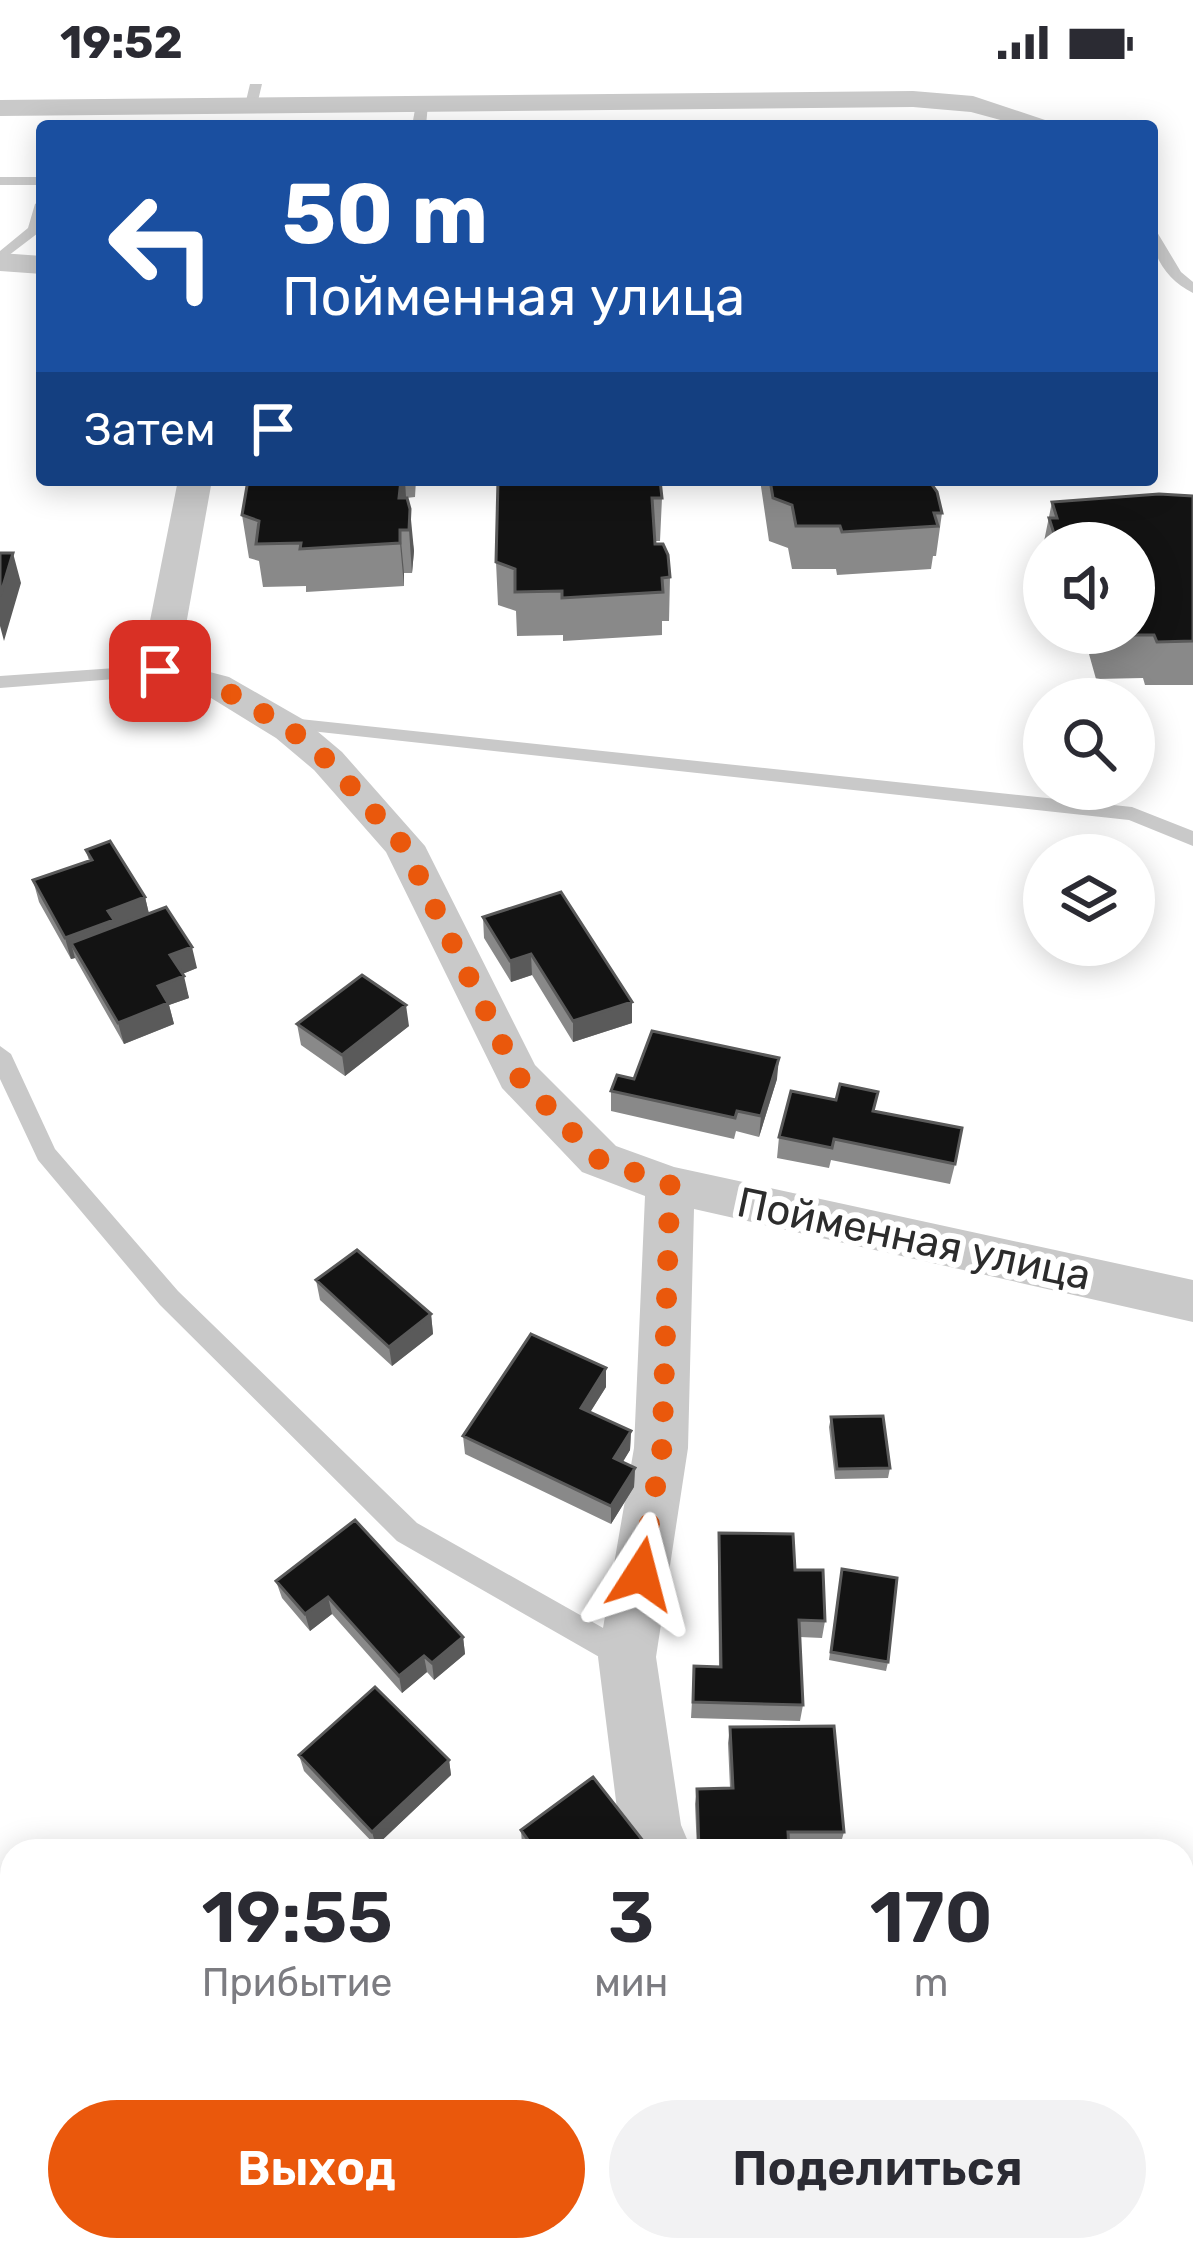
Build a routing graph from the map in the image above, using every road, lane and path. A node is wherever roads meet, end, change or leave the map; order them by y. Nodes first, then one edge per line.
1 (254, 95) edge
2 (0, 108) edge
3 (420, 115) edge
4 (1026, 120) edge
5 (0, 181) edge
6 (36, 181) edge
7 (36, 232) edge
8 (1158, 245) edge
9 (0, 260) edge
10 (36, 264) edge
11 (1193, 289) edge
12 (194, 486) edge
13 (160, 671) junction
14 (0, 682) edge
15 (280, 722) junction
16 (1193, 839) edge
17 (0, 1054) edge
18 (670, 1185) junction
19 (1193, 1301) edge
20 (627, 1657) junction
21 (654, 1839) edge

1 - 2 street
1 - 3 street
3 - 4 street
5 - 6 lane
7 - 9 lane
8 - 11 lane
9 - 10 street
12 - 13 street
13 - 14 lane
13 - 15 street, Пойменная улица
15 - 16 lane
15 - 18 street, Пойменная улица
17 - 20 lane
18 - 19 street, Пойменная улица
18 - 20 street
20 - 21 street

